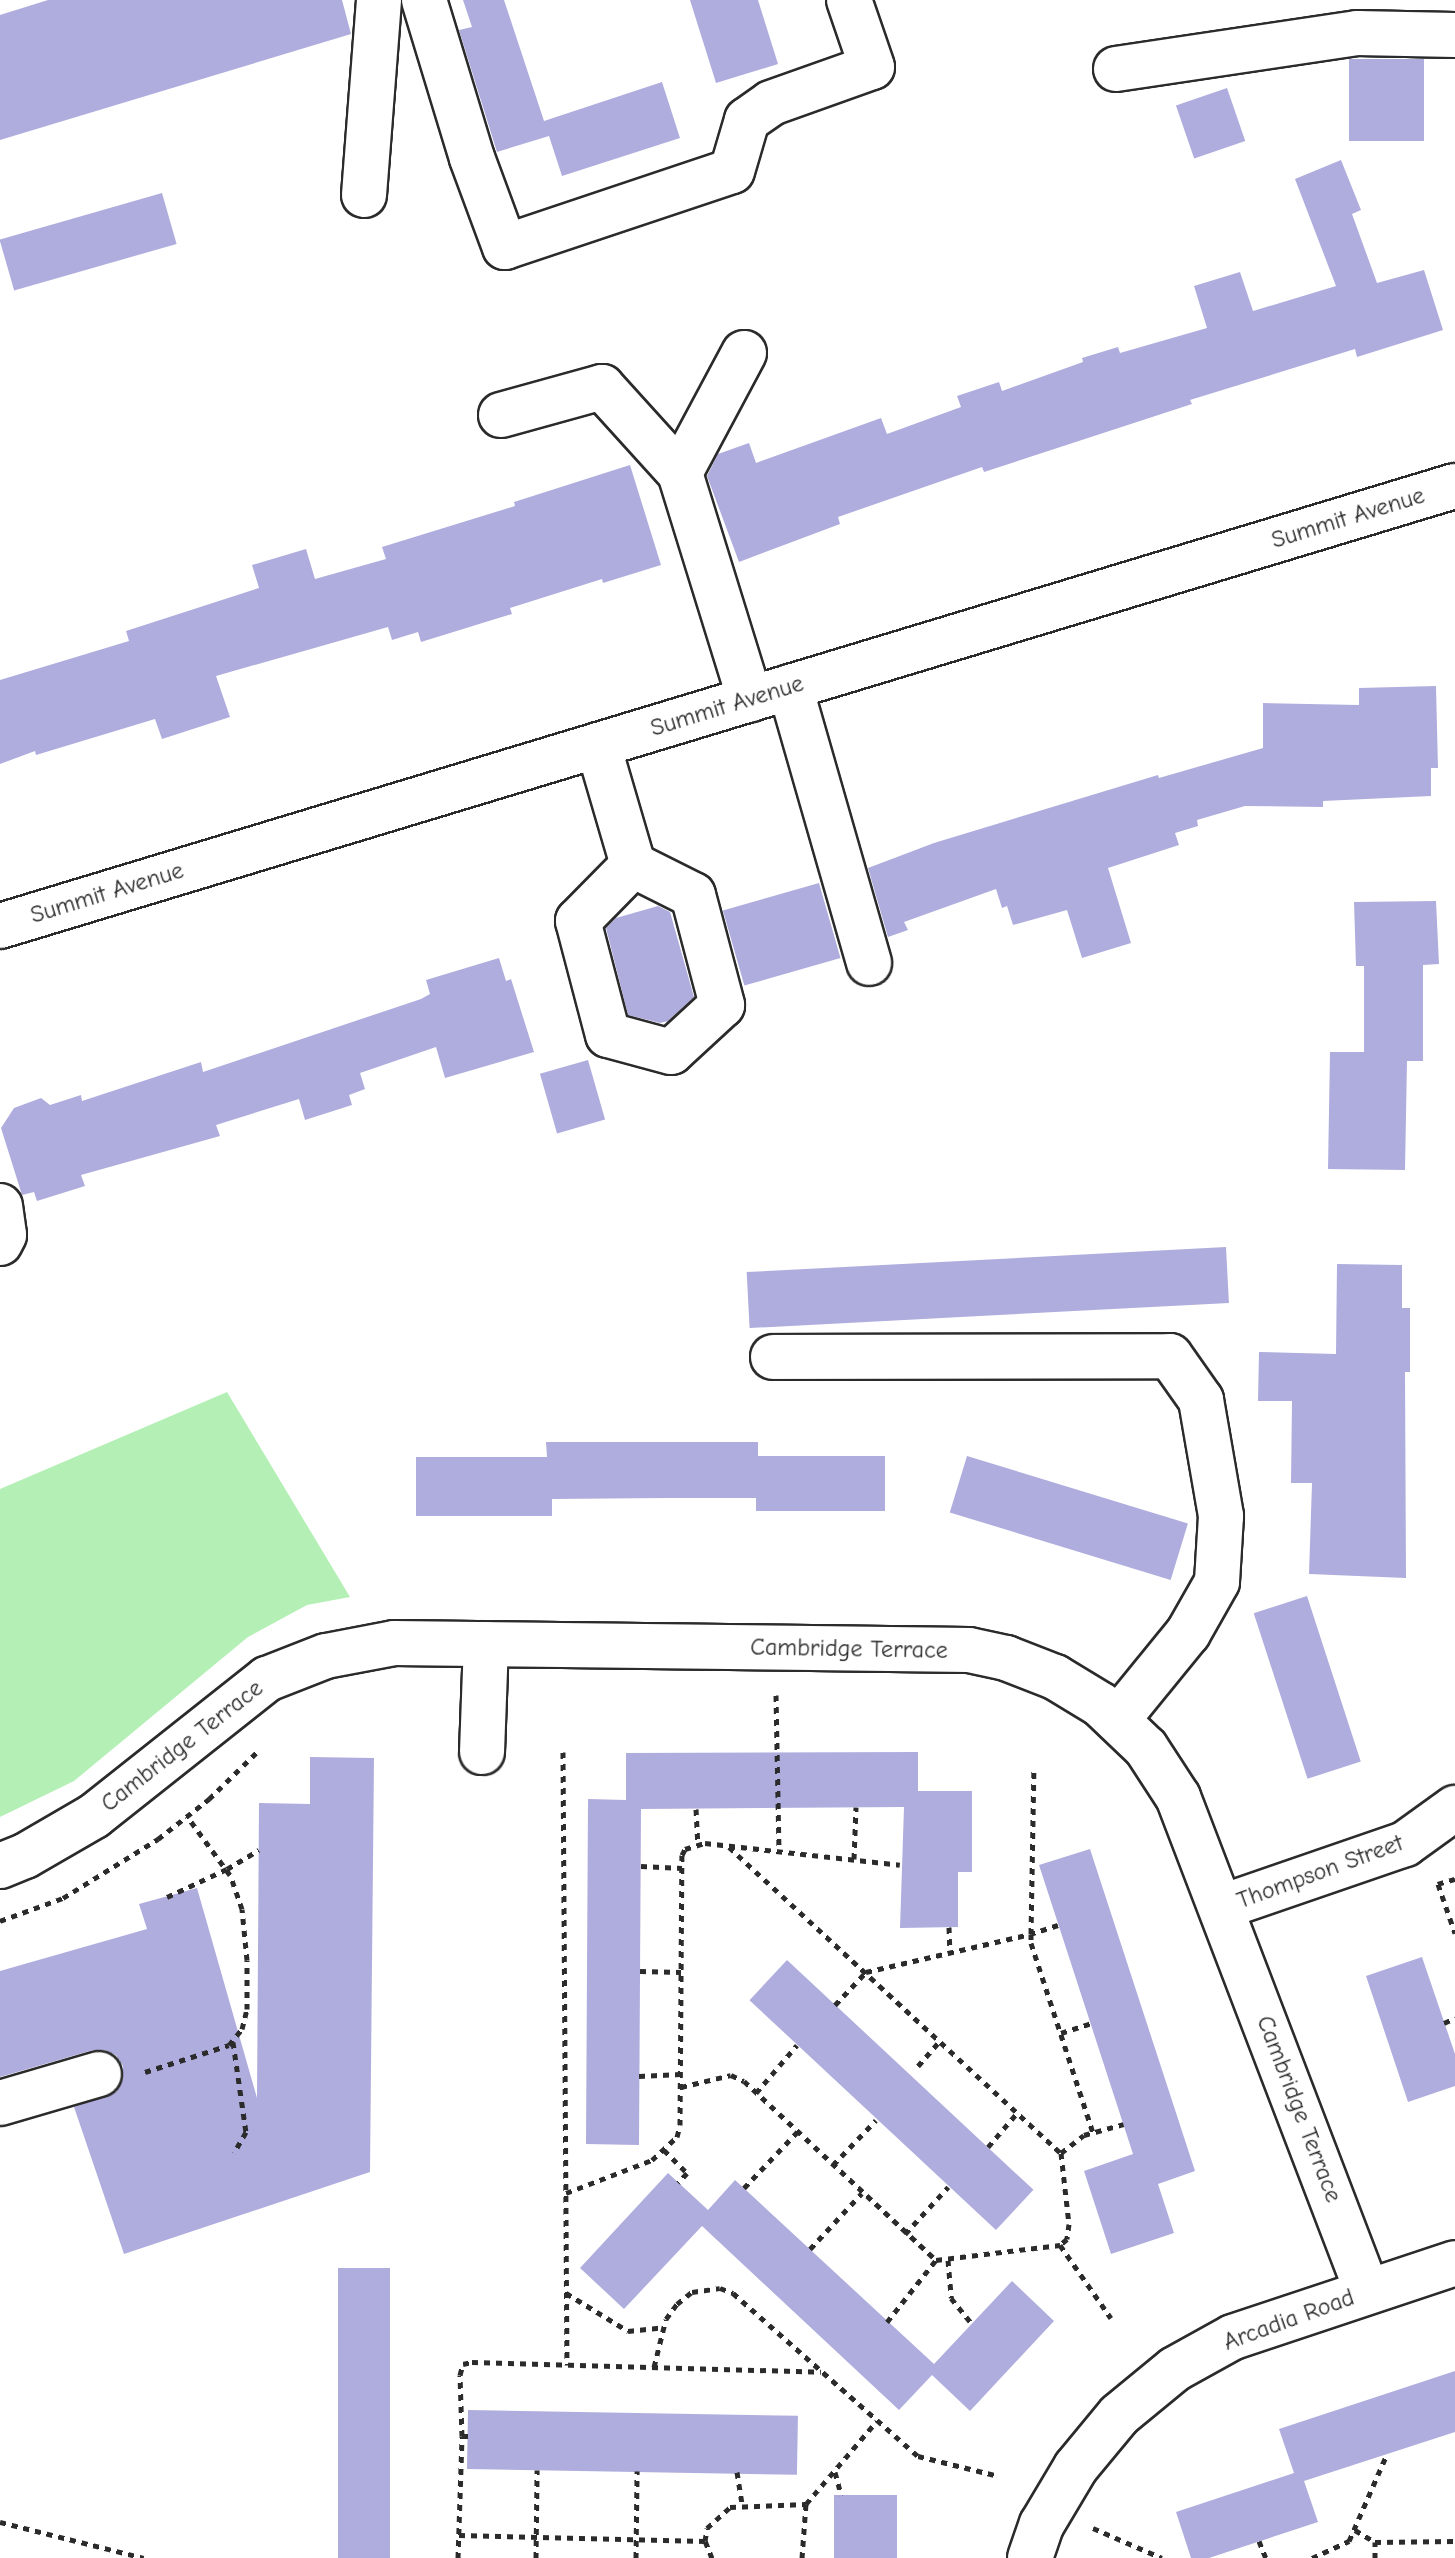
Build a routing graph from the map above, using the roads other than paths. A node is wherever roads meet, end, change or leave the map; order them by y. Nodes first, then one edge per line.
1 (379, 0) edge
2 (424, 0) edge
3 (849, 0) edge
4 (1455, 35) edge
5 (1116, 69) dead end
6 (364, 195) dead end
7 (744, 353) dead end
8 (501, 415) dead end
9 (680, 473) junction
10 (1455, 486) edge
11 (770, 693) junction
12 (598, 745) junction
13 (633, 865) dead end
14 (0, 926) edge
15 (869, 963) dead end
16 (0, 1206) edge
17 (0, 1243) edge
18 (773, 1357) dead end
19 (486, 1644) junction
20 (1117, 1720) junction
21 (482, 1752) dead end
22 (1455, 1808) edge
23 (0, 1866) edge
24 (1222, 1907) junction
25 (114, 2076) road end
26 (0, 2103) edge
27 (1455, 2263) edge
28 (1367, 2291) junction
29 (1030, 2558) edge

1 - 6 street
2 - 3 street
4 - 5 street
7 - 9 street
8 - 9 street
9 - 11 street
10 - 11 street, Summit Avenue
11 - 12 street, Summit Avenue
11 - 15 street
12 - 13 street
12 - 14 street, Summit Avenue
16 - 17 street
18 - 20 street
19 - 20 street, Cambridge Terrace
19 - 21 street
19 - 23 street, Cambridge Terrace
20 - 24 street, Cambridge Terrace
22 - 24 street, Thompson Street
24 - 28 street, Cambridge Terrace
25 - 26 street
27 - 28 street, Arcadia Road
28 - 29 street, Arcadia Road

